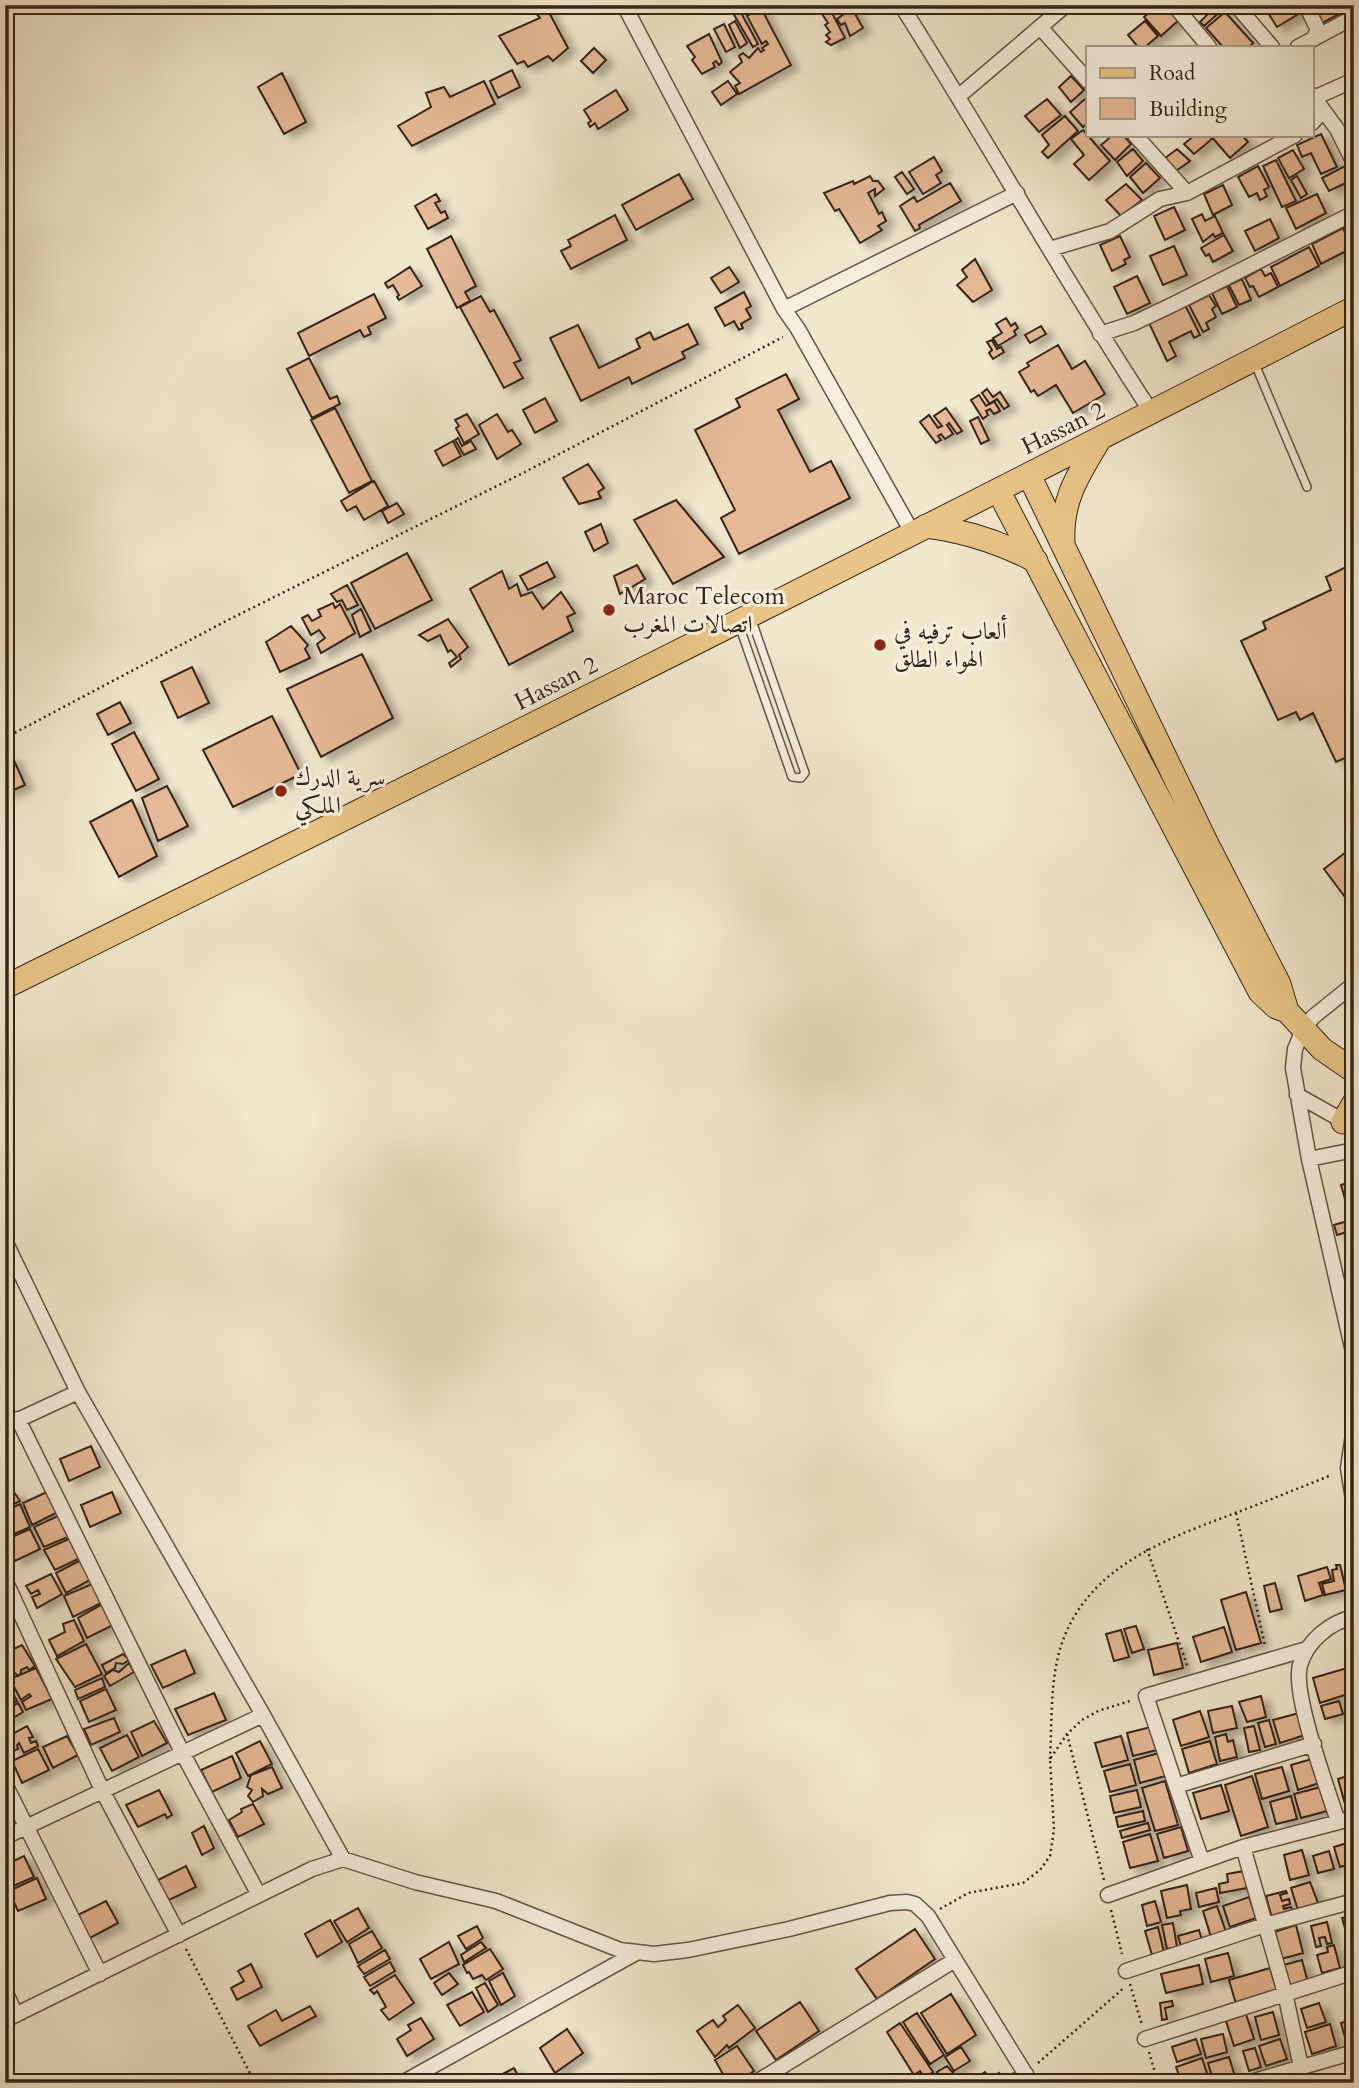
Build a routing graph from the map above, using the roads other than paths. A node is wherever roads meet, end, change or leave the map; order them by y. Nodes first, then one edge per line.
1 (624, 5) edge
2 (901, 5) edge
3 (1066, 5) edge
4 (1174, 5) edge
5 (1236, 5) edge
6 (1306, 5) edge
7 (1354, 17) edge
8 (1040, 27) junction
9 (1313, 38) junction
10 (1208, 46) edge
11 (1271, 46) edge
12 (1300, 46) edge
13 (1086, 79) edge
14 (1354, 80) edge
15 (959, 96) junction
16 (1314, 97) edge
17 (1314, 98) edge
18 (1323, 110) junction
19 (1314, 121) edge
20 (1136, 136) edge
21 (1287, 137) edge
22 (1354, 163) edge
23 (1017, 193) junction
24 (1186, 193) junction
25 (1354, 213) edge
26 (1050, 249) junction
27 (1354, 308) edge
28 (784, 309) junction
29 (1100, 334) junction
30 (1253, 360) junction
31 (1152, 414) junction
32 (1099, 440) junction
33 (1029, 475) junction
34 (1307, 487) dead end
35 (998, 490) junction
36 (919, 529) junction
37 (1063, 545) junction
38 (1036, 562) junction
39 (743, 618) junction
40 (789, 727) junction
41 (775, 732) junction
42 (1354, 984) edge
43 (5, 987) edge
44 (1287, 1012) junction
45 (1303, 1030) junction
46 (1354, 1071) edge
47 (1297, 1095) junction
48 (1350, 1117) edge
49 (1354, 1150) edge
50 (1309, 1159) junction
51 (5, 1241) edge
52 (1354, 1356) edge
53 (78, 1392) junction
54 (12, 1422) edge
55 (1354, 1428) edge
56 (1354, 1506) edge
57 (5, 1580) edge
58 (1354, 1617) edge
59 (1307, 1649) junction
60 (264, 1715) junction
61 (1314, 1744) junction
62 (183, 1754) junction
63 (5, 1784) edge
64 (1176, 1786) junction
65 (103, 1792) junction
66 (1354, 1818) edge
67 (1338, 1822) junction
68 (26, 1827) junction
69 (5, 1837) edge
70 (1243, 1847) junction
71 (343, 1859) junction
72 (1202, 1861) junction
73 (259, 1895) junction
74 (1108, 1895) dead end
75 (1354, 1901) edge
76 (1265, 1925) junction
77 (179, 1935) junction
78 (636, 1953) junction
79 (956, 1960) junction
80 (1354, 1972) edge
81 (100, 1974) junction
82 (1128, 1976) road end
83 (5, 1991) edge
84 (1285, 1993) junction
85 (11, 2017) edge
86 (1146, 2039) dead end
87 (1354, 2052) edge
88 (1301, 2067) junction
89 (1029, 2078) edge
90 (402, 2083) edge
91 (755, 2083) edge
92 (1012, 2083) edge
93 (1247, 2083) edge

1 - 28 street
2 - 15 street
3 - 8 street
4 - 10 street
5 - 11 street
6 - 9 street
7 - 9 street
8 - 13 street
8 - 15 street
9 - 12 street
14 - 16 street
15 - 23 street
17 - 18 street
18 - 19 street
18 - 22 street
20 - 24 street
21 - 24 street
23 - 26 street
23 - 28 street
24 - 26 street
25 - 29 street
26 - 29 street
27 - 30 main road, Hassan 2
28 - 36 street
29 - 31 street
30 - 31 main road, Hassan 2
30 - 34 lane
31 - 32 main road, Hassan 2
32 - 33 main road, Hassan 2
32 - 37 main road
33 - 35 main road, Hassan 2
33 - 37 main road
35 - 36 main road, Hassan 2
35 - 38 main road
36 - 38 main road
36 - 39 main road, Hassan 2
37 - 44 main road
38 - 44 main road
39 - 40 lane
39 - 41 lane
39 - 43 main road, Hassan 2
40 - 41 lane
40 - 41 lane
42 - 45 street
44 - 45 main road
45 - 46 main road
45 - 47 street
47 - 48 street
47 - 50 street
49 - 50 street
50 - 52 street
51 - 53 street
53 - 54 street
53 - 60 street
54 - 62 street
55 - 56 street
57 - 65 street
58 - 59 street
59 - 61 street
59 - 64 street
60 - 62 street
60 - 71 street
61 - 64 street
61 - 67 street
62 - 65 street
62 - 73 street
63 - 68 street
64 - 72 street
65 - 68 street
65 - 77 street
66 - 67 street
67 - 70 street
68 - 69 street
68 - 81 street
70 - 72 street
70 - 76 street
71 - 73 street
71 - 78 street
72 - 74 street
73 - 77 street
75 - 76 street
76 - 82 street
76 - 84 street
77 - 81 street
78 - 79 street
78 - 90 street
79 - 89 street
79 - 91 street
80 - 84 street
81 - 85 street
83 - 85 street
84 - 86 street
84 - 88 street
87 - 88 street
88 - 93 street
89 - 92 street

